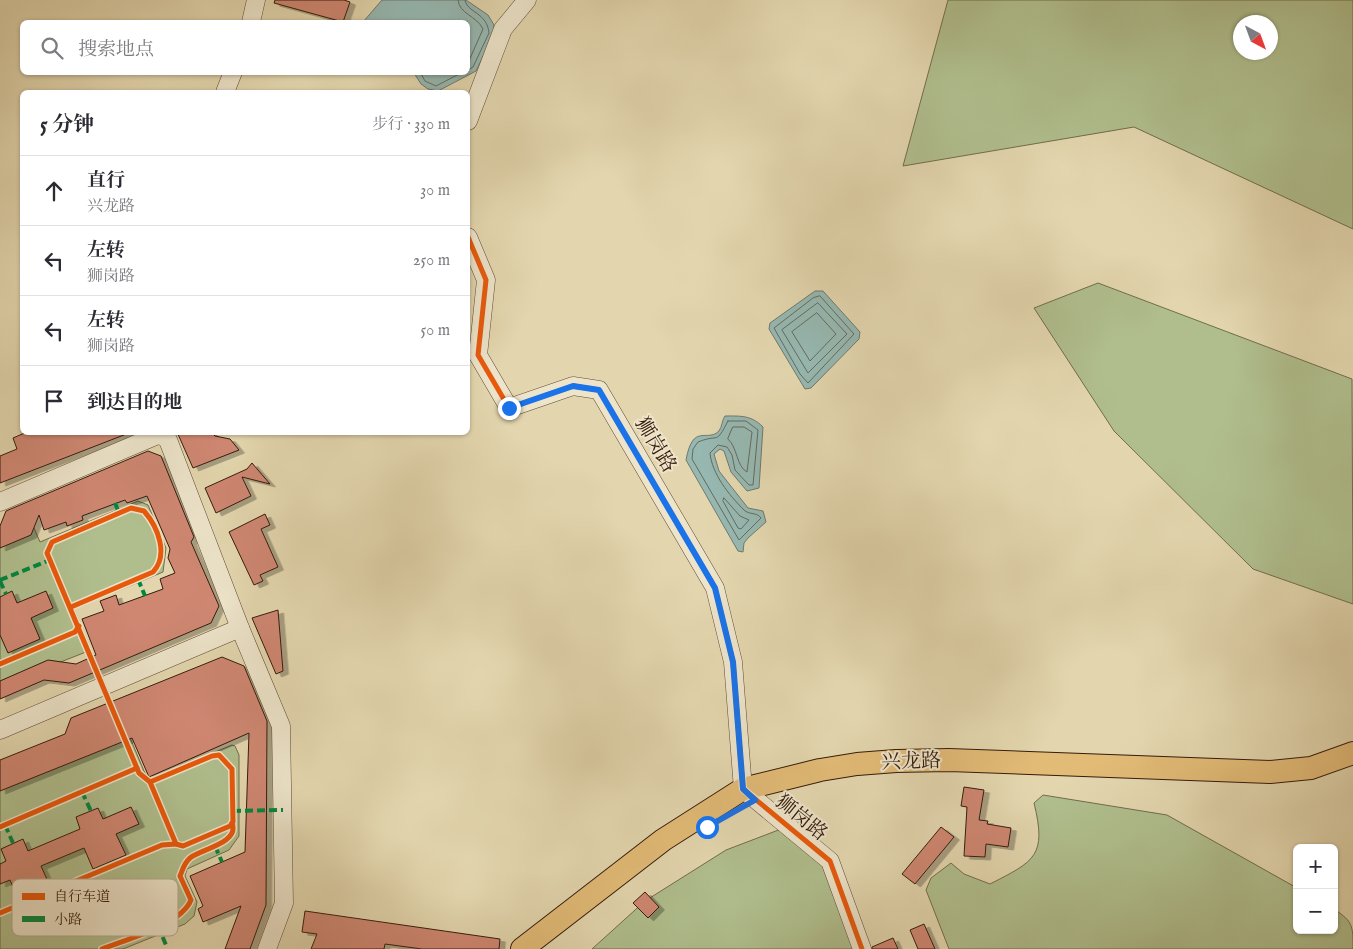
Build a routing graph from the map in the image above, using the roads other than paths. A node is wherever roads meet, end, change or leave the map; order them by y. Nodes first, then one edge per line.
1 (256, 0) edge
2 (527, 0) edge
3 (251, 20) edge
4 (232, 75) edge
5 (226, 90) edge
6 (470, 116) edge
7 (470, 242) edge
8 (158, 435) edge
9 (162, 435) edge
10 (0, 502) edge
11 (240, 628) junction
12 (0, 730) edge
13 (1353, 753) edge
14 (1353, 767) edge
15 (749, 794) junction
16 (267, 949) edge
17 (522, 949) edge
18 (544, 949) edge
19 (862, 949) edge

1 - 3 street
2 - 6 street
4 - 5 street
7 - 15 street, 狮岗路
8 - 10 street
9 - 11 street
11 - 12 street
11 - 16 street
13 - 15 main road, 兴龙路
14 - 15 main road, 兴龙路
15 - 17 main road, 兴龙路
15 - 18 main road, 兴龙路
15 - 19 street, 狮岗路

